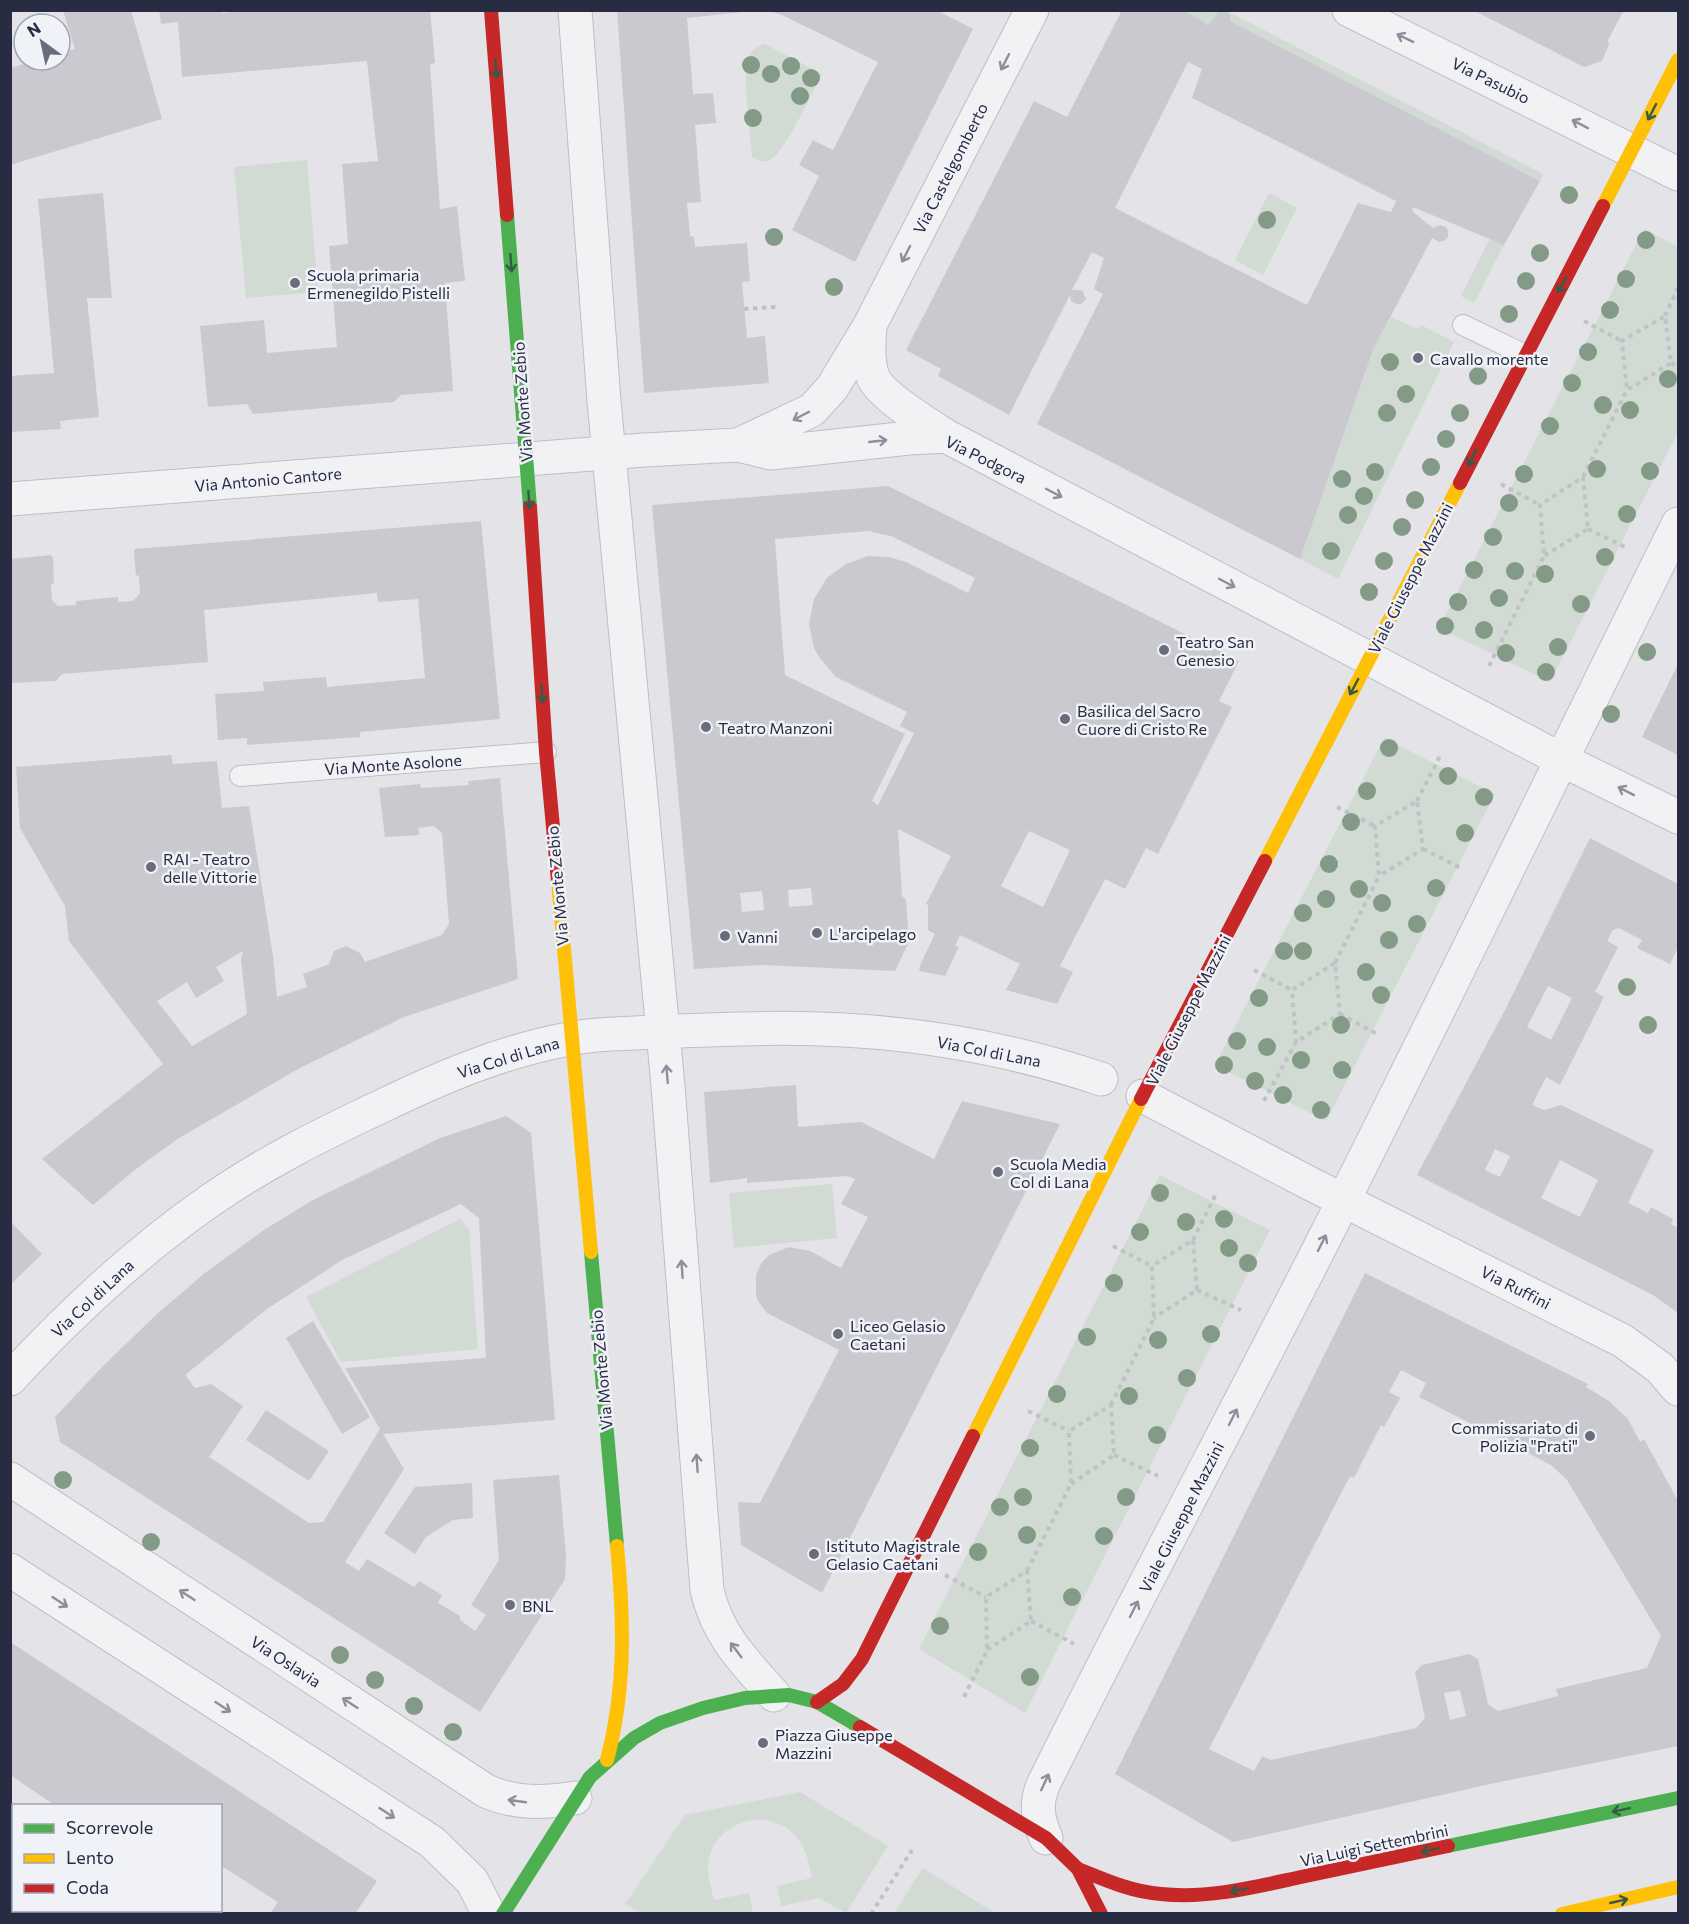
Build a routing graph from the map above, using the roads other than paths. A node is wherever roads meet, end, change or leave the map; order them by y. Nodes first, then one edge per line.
1 (491, 10) edge
2 (575, 10) edge
3 (1032, 10) edge
4 (1349, 10) edge
5 (1678, 60) edge
6 (1632, 150) junction
7 (1678, 174) edge
8 (870, 325) junction
9 (1463, 325) dead end
10 (1525, 355) junction
11 (946, 436) junction
12 (738, 445) junction
13 (609, 453) junction
14 (526, 459) junction
15 (10, 499) edge
16 (1678, 524) edge
17 (1369, 658) junction
18 (546, 752) junction
19 (1562, 760) junction
20 (240, 776) dead end
21 (1678, 817) edge
22 (664, 1032) junction
23 (570, 1038) junction
24 (1101, 1079) dead end
25 (1143, 1096) junction
26 (1343, 1200) junction
27 (10, 1379) edge
28 (1678, 1389) edge
29 (10, 1479) edge
30 (10, 1570) edge
31 (774, 1695) junction
32 (817, 1702) junction
33 (607, 1760) junction
34 (575, 1798) junction
35 (1678, 1798) edge
36 (1046, 1838) junction
37 (1078, 1869) junction
38 (1678, 1887) edge
39 (489, 1914) edge
40 (504, 1914) edge
41 (1101, 1914) edge
42 (1562, 1914) edge

1 -> 14 main road, Via Monte Zebio
2 - 13 street
3 -> 8 street, Via Castelgomberto
6 -> 4 street, Via Pasubio
5 -> 6 main road, Viale Giuseppe Mazzini
6 - 7 street, Via Pasubio
6 -> 10 main road, Viale Giuseppe Mazzini
8 - 11 street, Via Castelgomberto
8 -> 12 street, Via Castelgomberto
9 - 10 lane
10 -> 17 main road, Viale Giuseppe Mazzini
12 -> 11 street, Via Podgora
11 -> 17 street, Via Podgora
12 - 13 street, Via Podgora
13 - 14 street, Via Podgora
13 - 22 street
14 - 15 street, Via Antonio Cantore
14 -> 18 main road, Via Monte Zebio
16 - 19 street, Viale Giuseppe Mazzini
17 - 19 street, Via Podgora
17 -> 25 main road, Viale Giuseppe Mazzini
18 - 20 lane, Via Monte Asolone
18 - 23 main road, Via Monte Zebio
21 -> 19 street, Via Podgora
19 - 26 street, Viale Giuseppe Mazzini
22 - 23 street, Via Col di Lana
22 - 24 street, Via Col di Lana
31 -> 22 street
23 - 27 street, Via Col di Lana
23 - 33 main road, Via Monte Zebio
25 - 26 street, Viale Giuseppe Mazzini
25 - 32 main road, Viale Giuseppe Mazzini
26 - 28 street, Via Ruffini
36 -> 26 street, Viale Giuseppe Mazzini
34 -> 29 street, Via Oslavia
30 -> 39 street
31 - 32 main road
31 - 33 main road
32 - 36 main road
33 - 34 main road
34 - 40 main road
35 -> 37 main road, Via Luigi Settembrini
36 - 37 main road
37 - 41 main road
42 -> 38 main road

